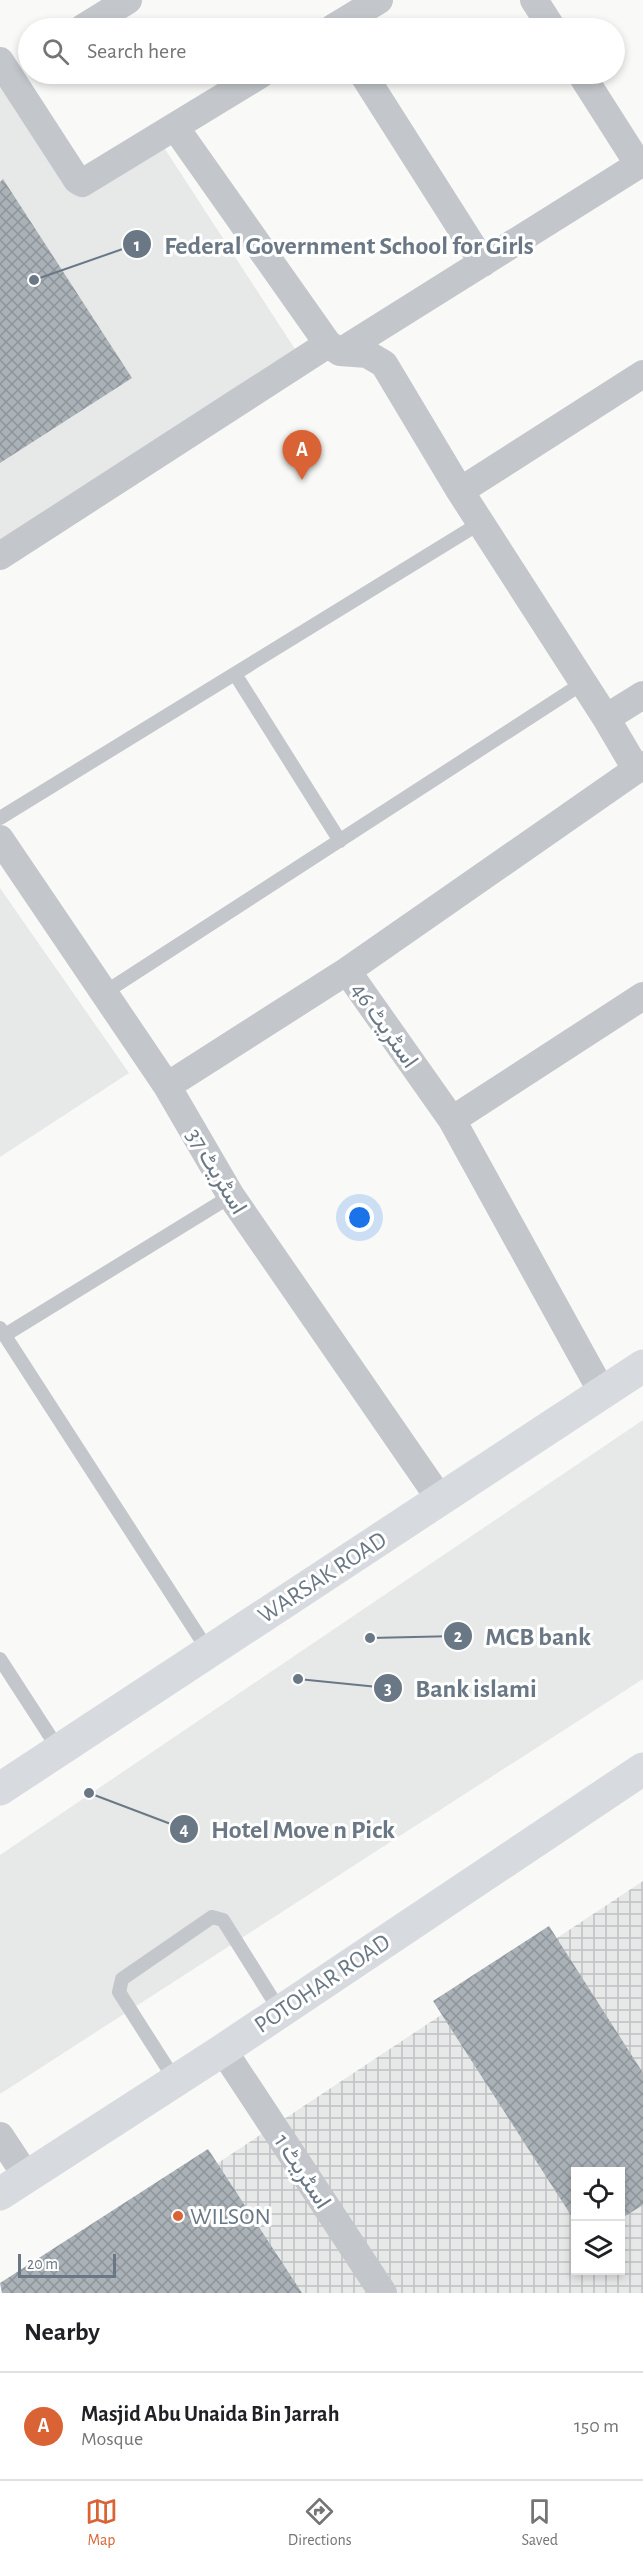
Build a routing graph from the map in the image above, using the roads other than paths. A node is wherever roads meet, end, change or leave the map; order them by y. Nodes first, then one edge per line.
1 (128, 0) edge
2 (379, 0) edge
3 (534, 0) edge
4 (99, 18) edge
5 (350, 18) edge
6 (546, 18) edge
7 (22, 84) edge
8 (245, 84) edge
9 (369, 84) edge
10 (587, 84) edge
11 (175, 127) junction
12 (641, 164) edge
13 (483, 263) junction
14 (334, 348) junction
15 (643, 374) edge
16 (460, 491) junction
17 (480, 523) junction
18 (0, 556) edge
19 (235, 674) junction
20 (583, 683) junction
21 (643, 695) edge
22 (606, 718) junction
23 (640, 767) edge
24 (0, 818) edge
25 (0, 839) edge
26 (340, 841) junction
27 (347, 971) junction
28 (104, 993) junction
29 (643, 996) edge
30 (167, 1086) junction
31 (452, 1120) junction
32 (231, 1196) junction
33 (3, 1332) edge
34 (643, 1366) edge
35 (602, 1392) junction
36 (440, 1499) junction
37 (209, 1652) junction
38 (1, 1663) edge
39 (59, 1750) junction
40 (643, 1769) edge
41 (0, 1789) edge
42 (280, 2011) junction
43 (222, 2050) junction
44 (175, 2080) junction
45 (0, 2136) edge
46 (27, 2177) junction
47 (0, 2194) edge
48 (383, 2293) edge

1 - 4 street
2 - 5 street
3 - 6 street
7 - 11 street
8 - 11 street
9 - 13 street
10 - 12 street
11 - 14 street
12 - 13 street
13 - 14 street
14 - 16 street
14 - 18 street
15 - 16 street
16 - 17 street
17 - 19 lane
17 - 20 street
19 - 24 lane
19 - 26 lane
20 - 22 street
20 - 26 lane
21 - 22 street
22 - 23 street
23 - 27 street, اسٹریٹ 46
25 - 28 street, اسٹریٹ 37
26 - 28 lane
27 - 30 street
27 - 31 street, اسٹریٹ 46
28 - 30 street, اسٹریٹ 37
29 - 31 street
30 - 32 street, اسٹریٹ 37
31 - 35 street, اسٹریٹ 46
32 - 33 lane
32 - 36 street, اسٹریٹ 37
33 - 37 lane
34 - 35 street, WARSAK ROAD
35 - 36 street, WARSAK ROAD
36 - 37 street, WARSAK ROAD
37 - 39 street, WARSAK ROAD
38 - 39 lane
39 - 41 street, WARSAK ROAD
40 - 42 street, POTOHAR ROAD
42 - 43 street, POTOHAR ROAD
42 - 44 lane
43 - 44 street, POTOHAR ROAD
43 - 48 street, اسٹریٹ 1
44 - 46 street, POTOHAR ROAD
45 - 46 street
46 - 47 street, POTOHAR ROAD

